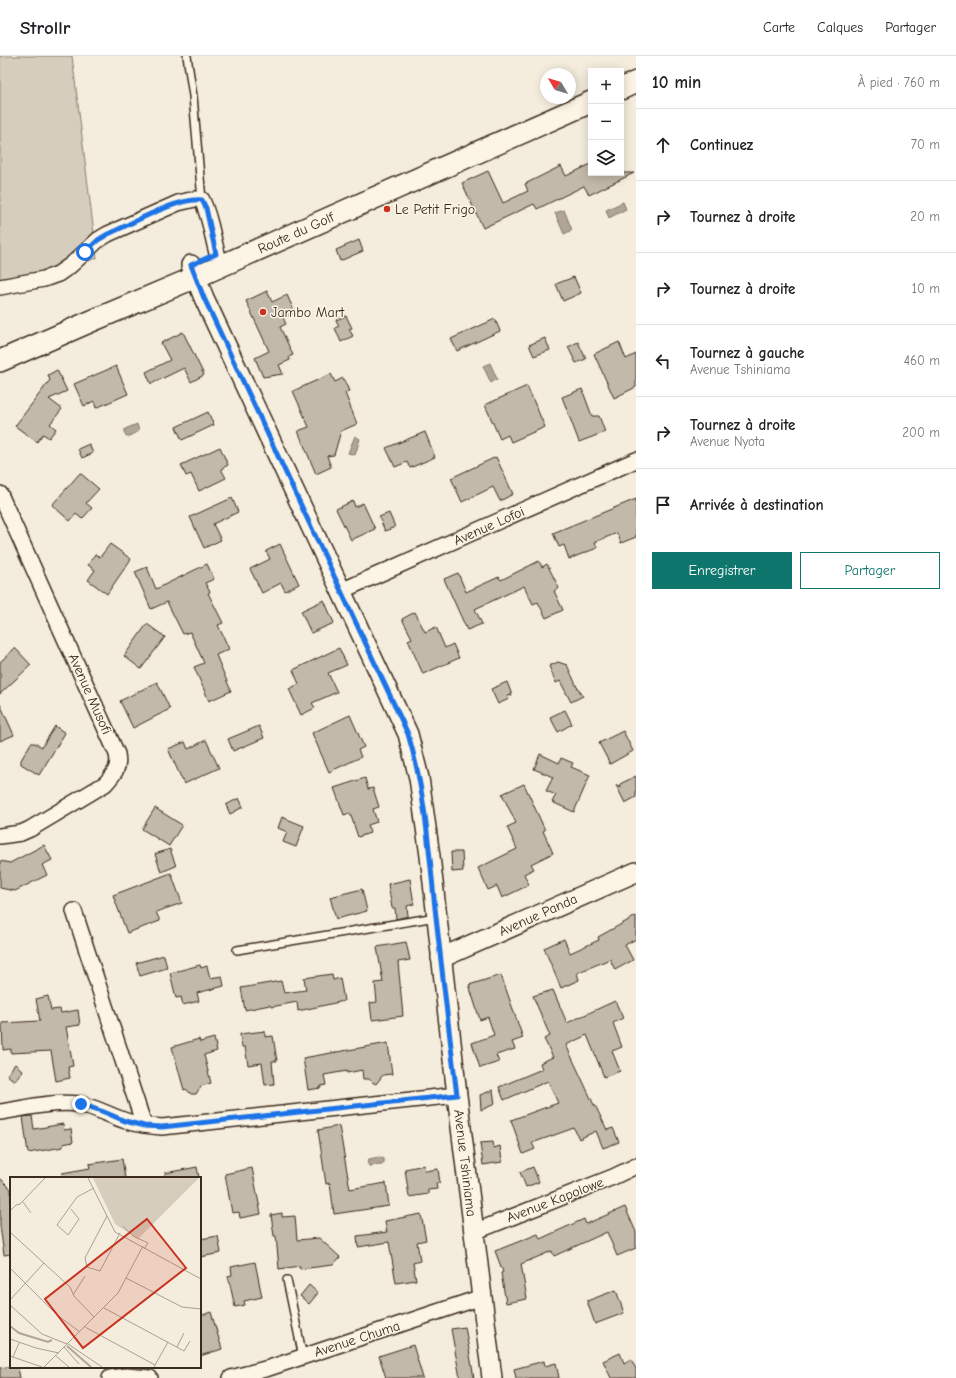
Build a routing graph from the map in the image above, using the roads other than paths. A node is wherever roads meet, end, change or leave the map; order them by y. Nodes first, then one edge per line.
1 (187, 56) edge
2 (636, 68) edge
3 (624, 74) edge
4 (636, 82) edge
5 (624, 88) edge
6 (588, 89) edge
7 (576, 95) edge
8 (588, 103) edge
9 (556, 104) edge
10 (202, 200) junction
11 (219, 260) junction
12 (193, 271) junction
13 (0, 287) edge
14 (0, 346) edge
15 (0, 361) edge
16 (636, 460) edge
17 (0, 494) edge
18 (341, 591) junction
19 (0, 836) edge
20 (636, 872) edge
21 (74, 911) dead end
22 (436, 917) junction
23 (237, 950) dead end
24 (440, 958) junction
25 (457, 1095) junction
26 (0, 1112) edge
27 (144, 1126) junction
28 (636, 1166) edge
29 (474, 1232) junction
30 (288, 1280) dead end
31 (482, 1298) junction
32 (303, 1357) junction
33 (110, 1378) edge
34 (150, 1378) edge
35 (231, 1378) edge
36 (492, 1378) edge

1 - 10 lane
2 - 3 main road
4 - 5 main road
6 - 7 main road
8 - 11 main road, Route du Golf
9 - 11 main road
10 - 11 street
10 - 13 street
11 - 12 main road, Route du Golf
12 - 14 main road
12 - 15 main road, Route du Golf
12 - 18 street, Avenue Tshiniama
16 - 18 street, Avenue Lofoi
17 - 19 street, Avenue Musofi
18 - 22 street, Avenue Tshiniama
20 - 24 street, Avenue Panda
21 - 27 street
22 - 23 lane
22 - 24 street, Avenue Tshiniama
24 - 25 street, Avenue Tshiniama
25 - 27 street
25 - 29 street, Avenue Tshiniama
26 - 27 street
28 - 29 street, Avenue Kapolowe
29 - 31 street, Avenue Tshiniama
30 - 32 lane
31 - 32 street, Avenue Chuma
31 - 36 street, Avenue Tshiniama
32 - 35 street, Avenue Chuma
33 - 34 street

